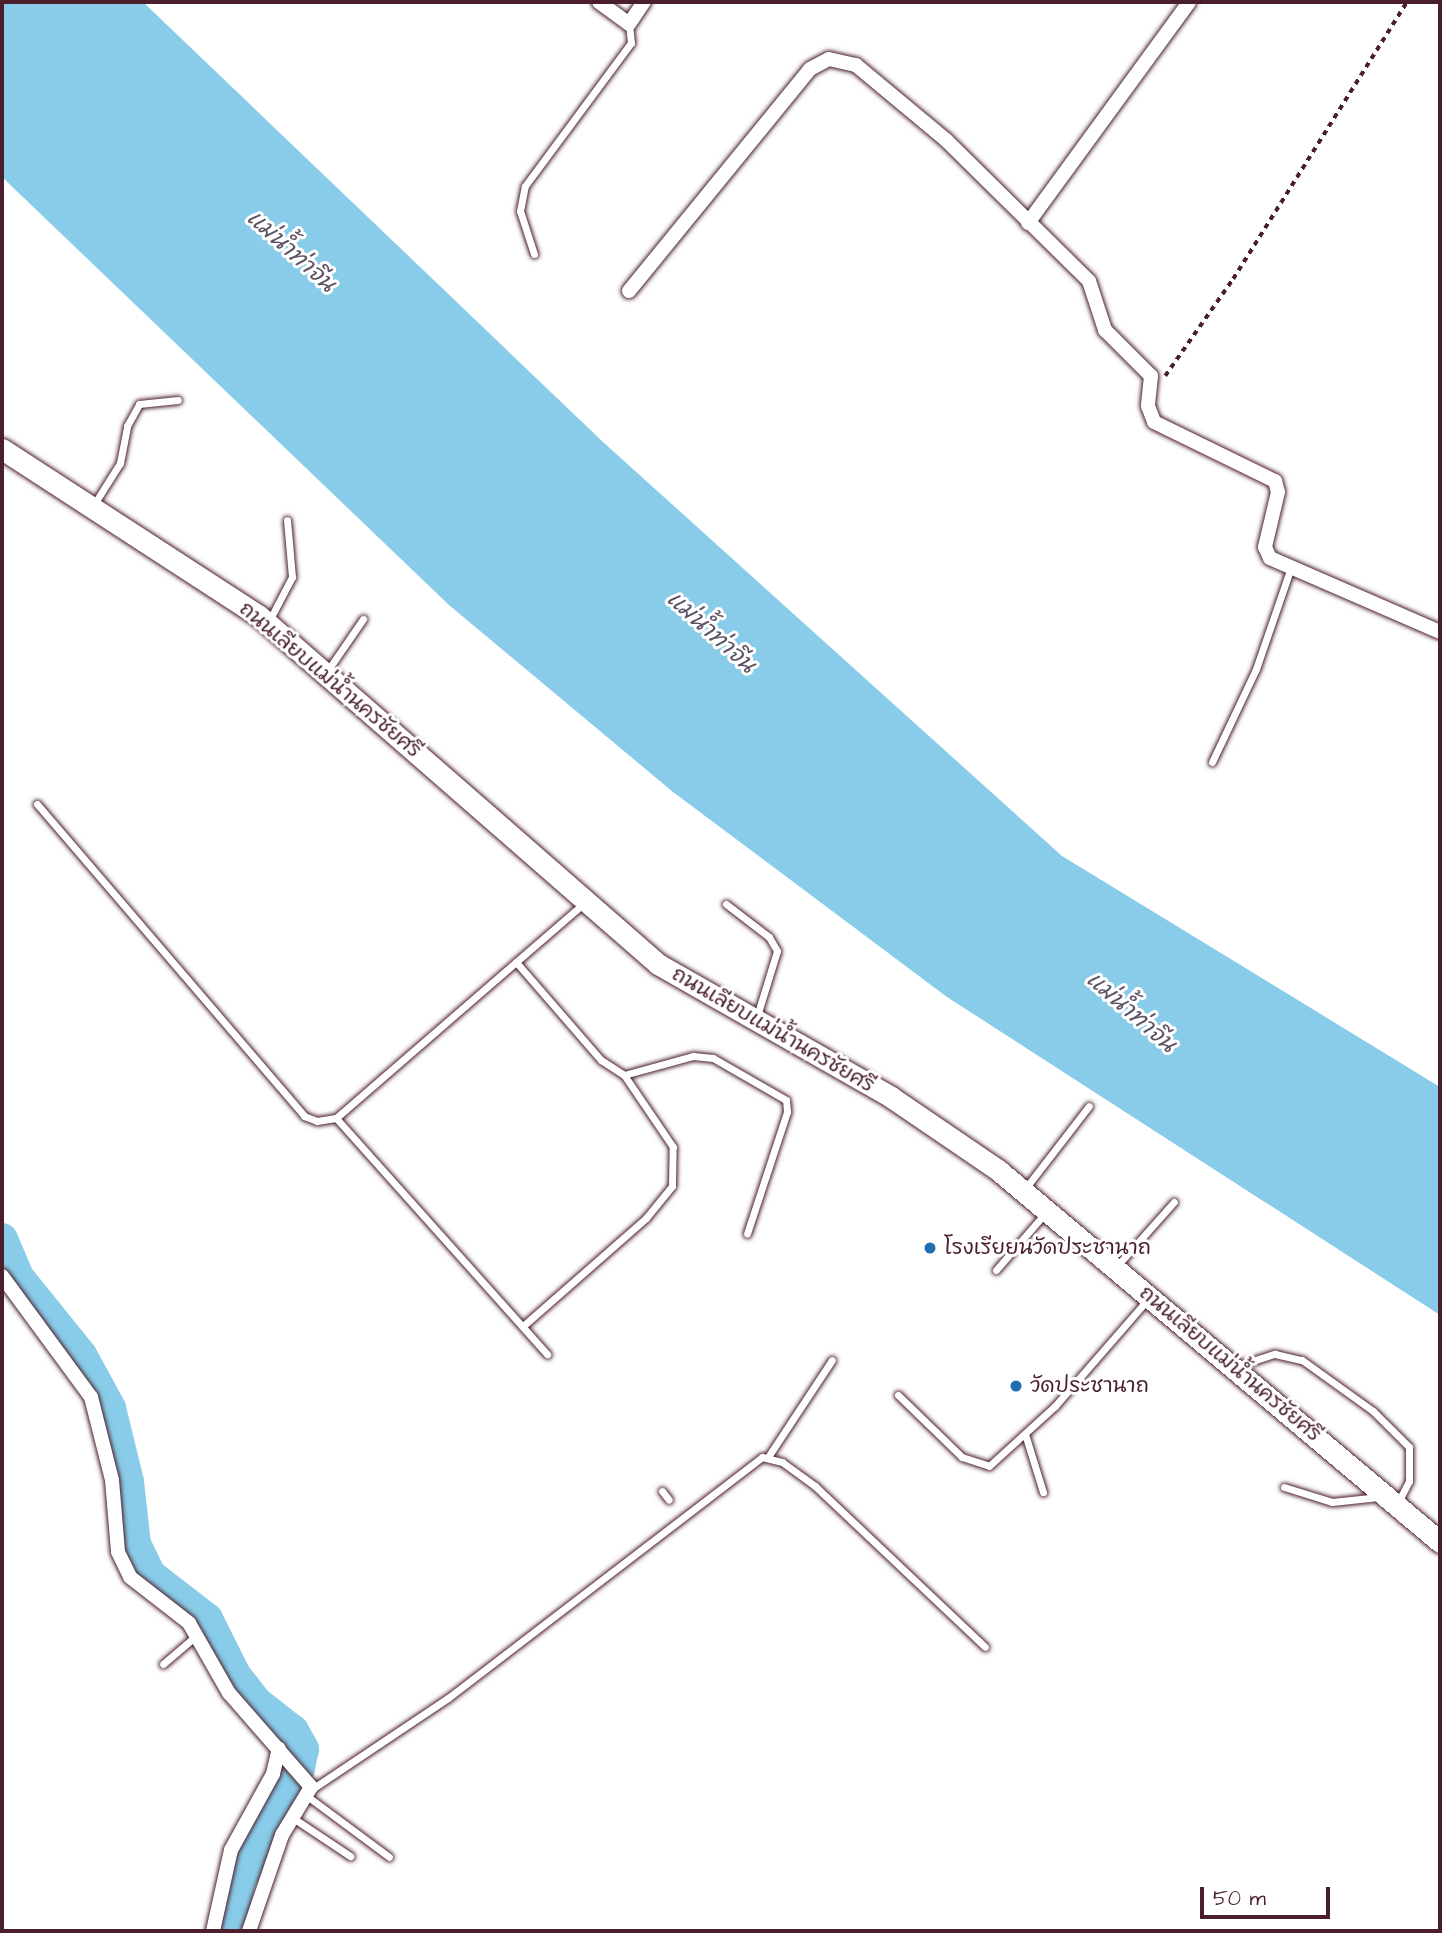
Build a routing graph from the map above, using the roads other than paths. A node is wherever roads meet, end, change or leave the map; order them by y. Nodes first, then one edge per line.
1 (599, 2) edge
2 (644, 2) edge
3 (1189, 2) edge
4 (629, 24) junction
5 (1028, 223) junction
6 (534, 254) dead end
7 (629, 291) dead end
8 (178, 400) dead end
9 (2, 449) edge
10 (91, 509) junction
11 (287, 520) dead end
12 (1290, 569) junction
13 (363, 619) dead end
14 (268, 622) junction
15 (1428, 627) edge
16 (327, 672) junction
17 (1212, 762) dead end
18 (37, 804) dead end
19 (584, 903) junction
20 (726, 904) dead end
21 (516, 962) junction
22 (755, 1023) junction
23 (624, 1075) junction
24 (1089, 1106) dead end
25 (336, 1118) junction
26 (1024, 1191) junction
27 (1174, 1202) dead end
28 (1047, 1211) junction
29 (747, 1234) dead end
30 (1115, 1268) junction
31 (996, 1270) dead end
32 (2, 1276) edge
33 (1150, 1297) junction
34 (523, 1326) junction
35 (547, 1354) dead end
36 (832, 1360) dead end
37 (1233, 1367) junction
38 (898, 1395) dead end
39 (1024, 1434) junction
40 (768, 1457) junction
41 (1284, 1487) dead end
42 (662, 1491) dead end
43 (1043, 1492) dead end
44 (669, 1500) dead end
45 (1392, 1500) junction
46 (1440, 1542) edge
47 (197, 1635) junction
48 (985, 1647) dead end
49 (163, 1664) dead end
50 (282, 1752) junction
51 (308, 1789) junction
52 (293, 1818) junction
53 (350, 1856) dead end
54 (389, 1857) dead end
55 (213, 1931) edge
56 (249, 1931) edge

1 - 4 street
2 - 4 street
3 - 5 street
4 - 6 lane
5 - 7 street
5 - 12 street
8 - 10 lane
9 - 10 main road, ถนนเลียบแม่น้ำนครชัยศรี
10 - 14 main road, ถนนเลียบแม่น้ำนครชัยศรี
11 - 14 lane
12 - 15 street
12 - 17 lane
13 - 16 lane
14 - 16 main road, ถนนเลียบแม่น้ำนครชัยศรี
16 - 19 main road, ถนนเลียบแม่น้ำนครชัยศรี
18 - 25 lane
19 - 21 lane
19 - 22 main road, ถนนเลียบแม่น้ำนครชัยศรี
20 - 22 lane
21 - 23 lane
21 - 25 lane
22 - 26 main road, ถนนเลียบแม่น้ำนครชัยศรี
23 - 29 lane
23 - 34 lane
24 - 26 lane
25 - 34 lane
26 - 28 main road, ถนนเลียบแม่น้ำนครชัยศรี
27 - 30 lane
28 - 30 main road, ถนนเลียบแม่น้ำนครชัยศรี
28 - 31 lane
30 - 33 main road, ถนนเลียบแม่น้ำนครชัยศรี
32 - 47 street
33 - 37 main road, ถนนเลียบแม่น้ำนครชัยศรี
33 - 39 lane
34 - 35 lane
36 - 40 lane
37 - 45 main road, ถนนเลียบแม่น้ำนครชัยศรี
37 - 45 lane
38 - 39 lane
39 - 43 lane
40 - 48 lane
40 - 51 lane
41 - 45 lane
42 - 44 lane
45 - 46 main road, ถนนเลียบแม่น้ำนครชัยศรี
47 - 49 lane
47 - 50 street
50 - 51 street
50 - 55 street
51 - 52 street
51 - 54 lane
52 - 53 lane
52 - 56 street

